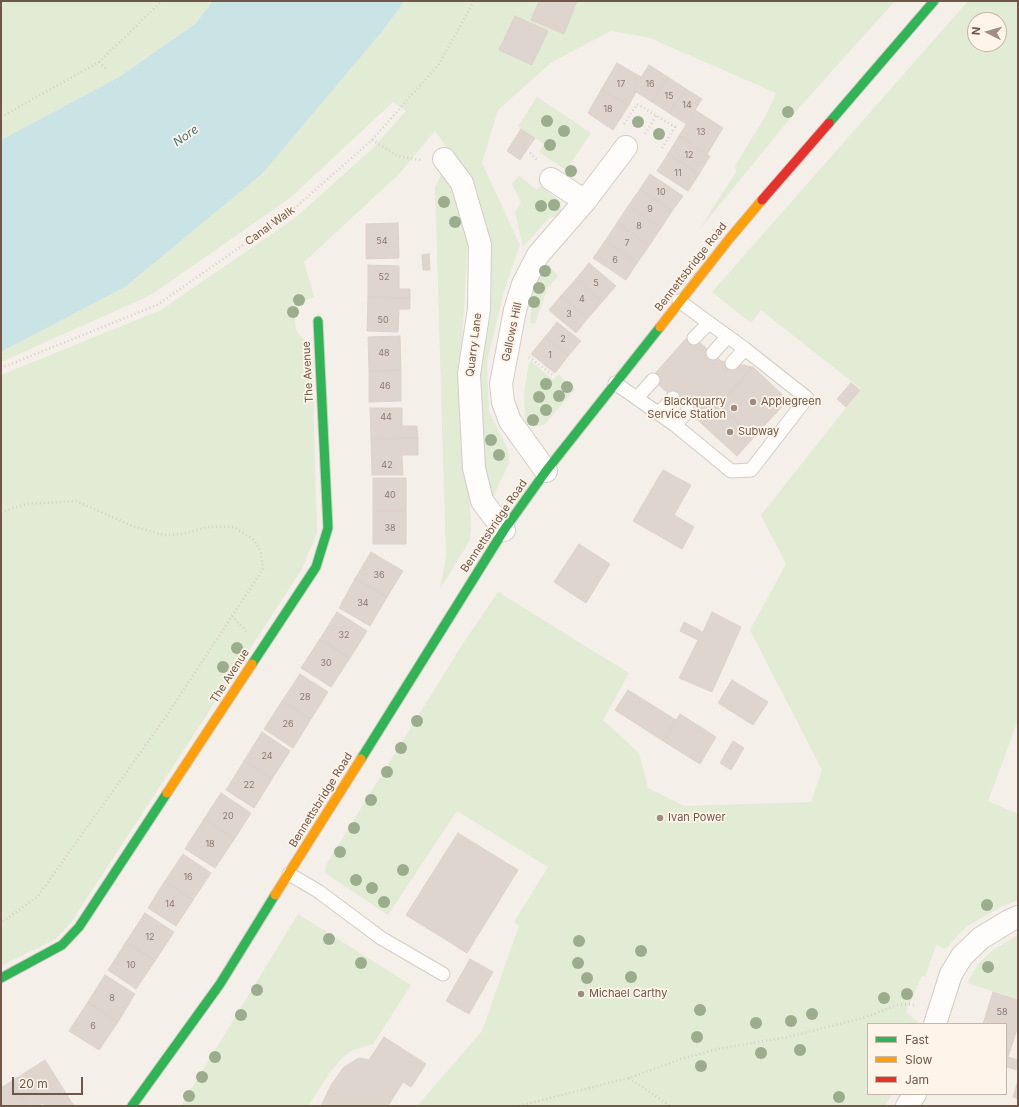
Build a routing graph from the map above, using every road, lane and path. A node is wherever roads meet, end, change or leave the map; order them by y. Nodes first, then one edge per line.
1 (162, 1) edge
2 (474, 1) edge
3 (934, 1) edge
4 (99, 62) junction
5 (106, 69) dead end
6 (656, 116) junction
7 (1, 117) edge
8 (630, 138) junction
9 (372, 140) junction
10 (661, 150) dead end
11 (530, 153) dead end
12 (398, 156) dead end
13 (534, 156) dead end
14 (444, 160) dead end
15 (551, 179) dead end
16 (585, 201) junction
17 (680, 301) junction
18 (318, 321) dead end
19 (709, 323) junction
20 (728, 336) junction
21 (694, 338) dead end
22 (745, 349) junction
23 (713, 353) dead end
24 (529, 357) dead end
25 (732, 363) dead end
26 (1, 368) edge
27 (554, 376) dead end
28 (653, 380) dead end
29 (615, 383) junction
30 (636, 398) junction
31 (673, 398) dead end
32 (688, 411) dead end
33 (659, 414) junction
34 (675, 425) junction
35 (546, 471) junction
36 (1, 512) edge
37 (504, 530) junction
38 (289, 874) junction
39 (1018, 917) edge
40 (1, 923) edge
41 (444, 974) dead end
42 (1, 978) edge
43 (910, 1004) dead end
44 (935, 1023) edge
45 (629, 1078) junction
46 (132, 1106) edge
47 (519, 1106) edge
48 (670, 1106) edge

1 - 4 path
2 - 9 path, Canal Walk
3 - 17 main road, Bennettsbridge Road
4 - 5 path
4 - 7 path
6 - 8 path
6 - 8 path
6 - 10 path
8 - 16 street, Gallows Hill
9 - 12 path
9 - 26 path, Canal Walk
11 - 13 path
14 - 37 street, Quarry Lane
15 - 16 street
16 - 35 street, Gallows Hill
17 - 19 lane
17 - 29 main road, Bennettsbridge Road
18 - 42 main road, The Avenue
19 - 20 lane
19 - 21 lane
20 - 22 lane
20 - 23 lane
22 - 25 lane
22 - 34 lane
24 - 27 path
28 - 30 lane
29 - 30 lane
29 - 35 main road, Bennettsbridge Road
30 - 33 lane
31 - 33 lane
32 - 34 lane
33 - 34 lane
35 - 37 main road, Bennettsbridge Road
36 - 40 path
37 - 38 main road, Bennettsbridge Road
38 - 41 lane
38 - 46 main road, Bennettsbridge Road
39 - 44 street
43 - 45 path
45 - 47 path
45 - 48 path

